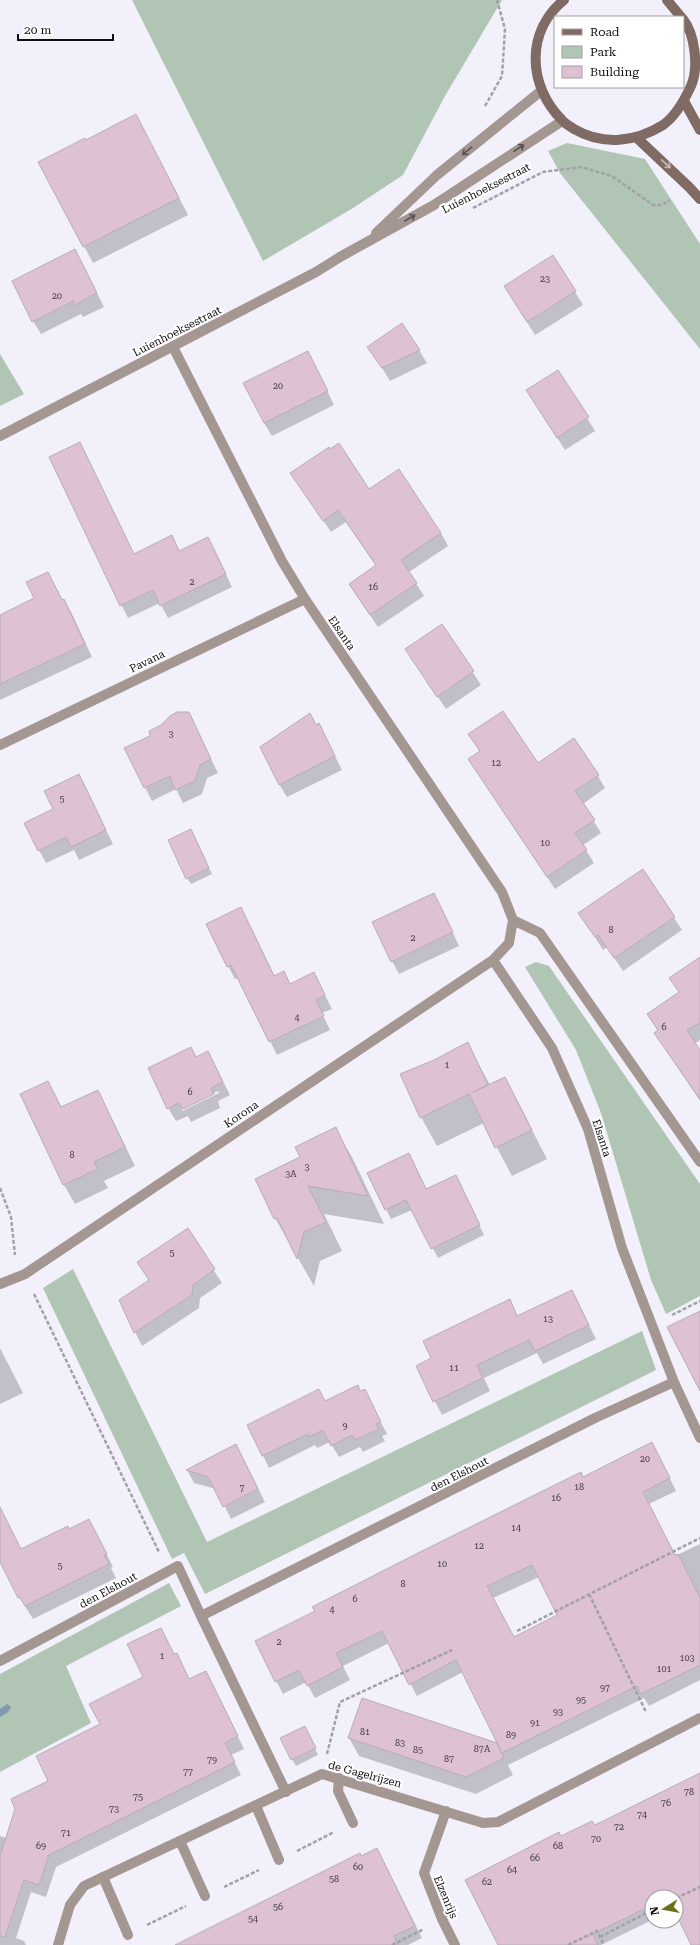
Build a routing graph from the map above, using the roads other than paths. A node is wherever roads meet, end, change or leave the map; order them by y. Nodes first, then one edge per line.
1 (667, 0) edge
2 (558, 2) edge
3 (680, 16) edge
4 (684, 22) edge
5 (541, 90) junction
6 (684, 101) junction
7 (562, 121) junction
8 (700, 130) edge
9 (637, 138) junction
10 (700, 199) edge
11 (364, 245) junction
12 (173, 347) junction
13 (0, 436) edge
14 (305, 599) junction
15 (0, 745) edge
16 (513, 920) junction
17 (493, 960) junction
18 (700, 1162) edge
19 (0, 1284) edge
20 (674, 1382) junction
21 (700, 1438) edge
22 (201, 1616) junction
23 (0, 1661) edge
24 (700, 1718) edge
25 (339, 1778) junction
26 (286, 1792) junction
27 (256, 1806) junction
28 (446, 1811) junction
29 (353, 1823) road end
30 (180, 1841) junction
31 (279, 1860) road end
32 (102, 1877) junction
33 (206, 1896) road end
34 (128, 1935) road end
35 (58, 1945) edge
36 (456, 1945) edge

1 - 3 main road
2 - 5 main road
4 - 6 main road
5 - 7 main road
5 -> 11 street, Luienhoeksestraat
6 - 8 main road
6 - 9 main road
7 - 9 main road
11 -> 7 street, Luienhoeksestraat
9 -> 10 main road
11 - 12 street, Luienhoeksestraat
12 - 13 street, Luienhoeksestraat
12 - 14 street, Elsanta
14 - 15 street, Pavana
14 - 16 street, Elsanta
16 - 17 street
16 - 18 street
17 - 19 street, Korona
17 - 20 street, Elsanta
20 - 21 street
20 - 22 street, den Elshout
22 - 23 street, den Elshout
22 - 26 street
24 - 28 street, de Gagelrijzen
25 - 26 street, de Gagelrijzen
25 - 28 street, de Gagelrijzen
25 - 29 street
26 - 27 street, de Gagelrijzen
27 - 30 street, de Gagelrijzen
27 - 31 street
28 - 36 street, Elzenrijs
30 - 32 street, de Gagelrijzen
30 - 33 street
32 - 34 street
32 - 35 street, de Gagelrijzen

